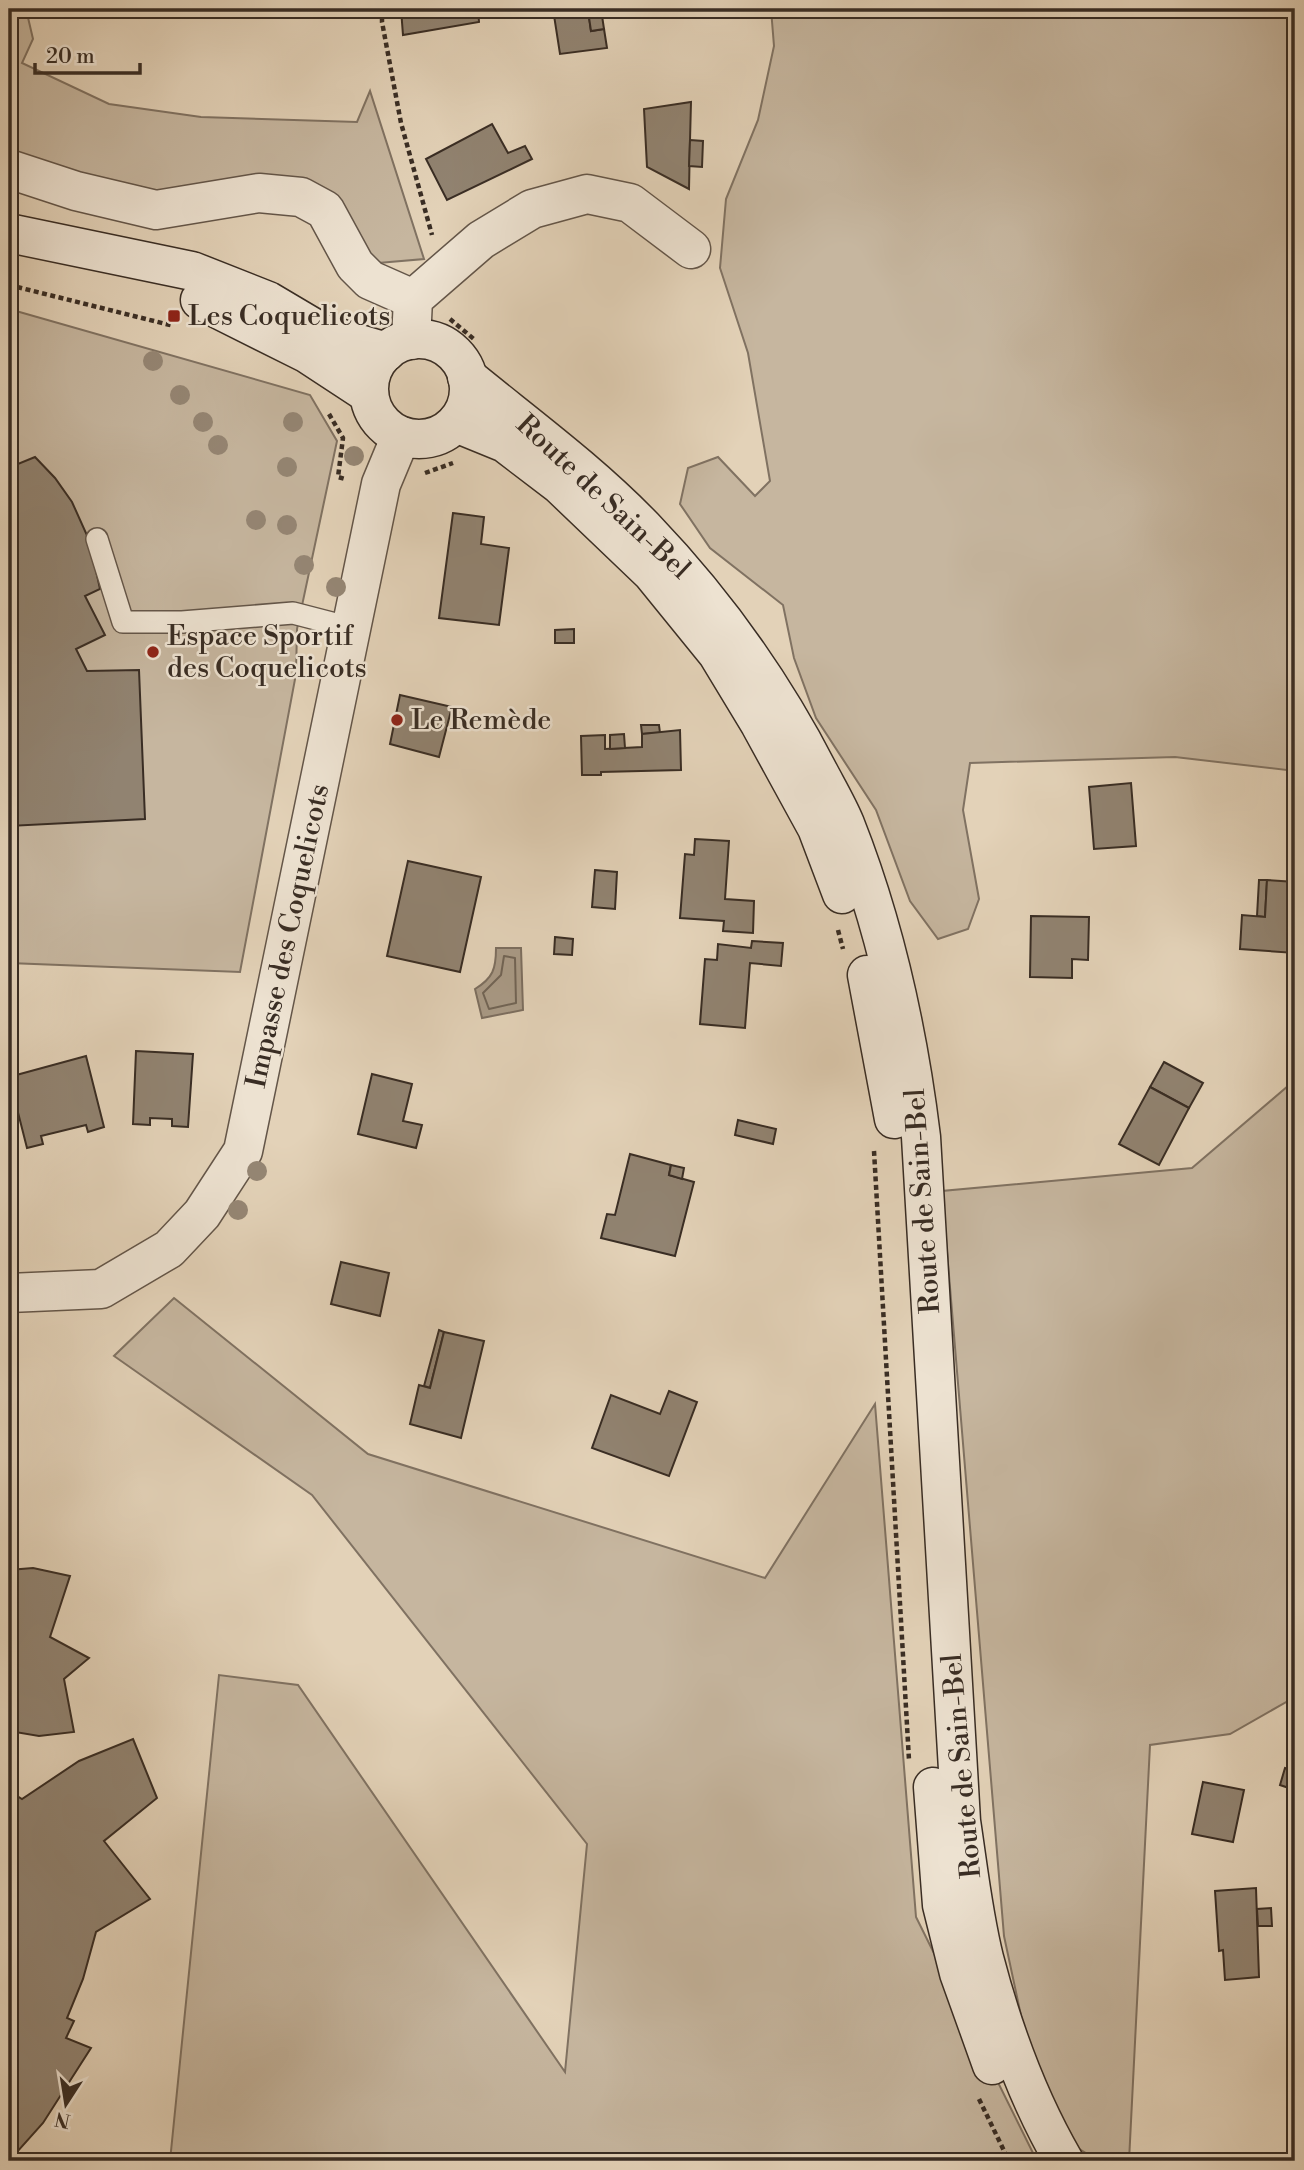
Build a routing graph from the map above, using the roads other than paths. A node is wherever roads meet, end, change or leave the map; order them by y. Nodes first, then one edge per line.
1 (9, 169) edge
2 (9, 233) edge
3 (691, 249) dead end
4 (15, 272) edge
5 (413, 299) junction
6 (399, 346) junction
7 (467, 377) junction
8 (369, 394) junction
9 (456, 423) junction
10 (401, 436) junction
11 (97, 539) dead end
12 (351, 628) junction
13 (9, 1293) edge
14 (1036, 2161) edge
15 (1064, 2161) edge

1 - 5 main road
2 - 6 main road
3 - 5 main road
4 - 8 main road
5 - 6 main road
6 - 7 main road
6 - 8 main road
7 - 9 main road
7 - 15 main road, Route de Sain-Bel
8 - 10 main road
9 - 10 main road
9 - 14 main road, Route de Sain-Bel
10 - 12 main road, Impasse des Coquelicots
11 - 12 lane
12 - 13 main road, Impasse des Coquelicots

